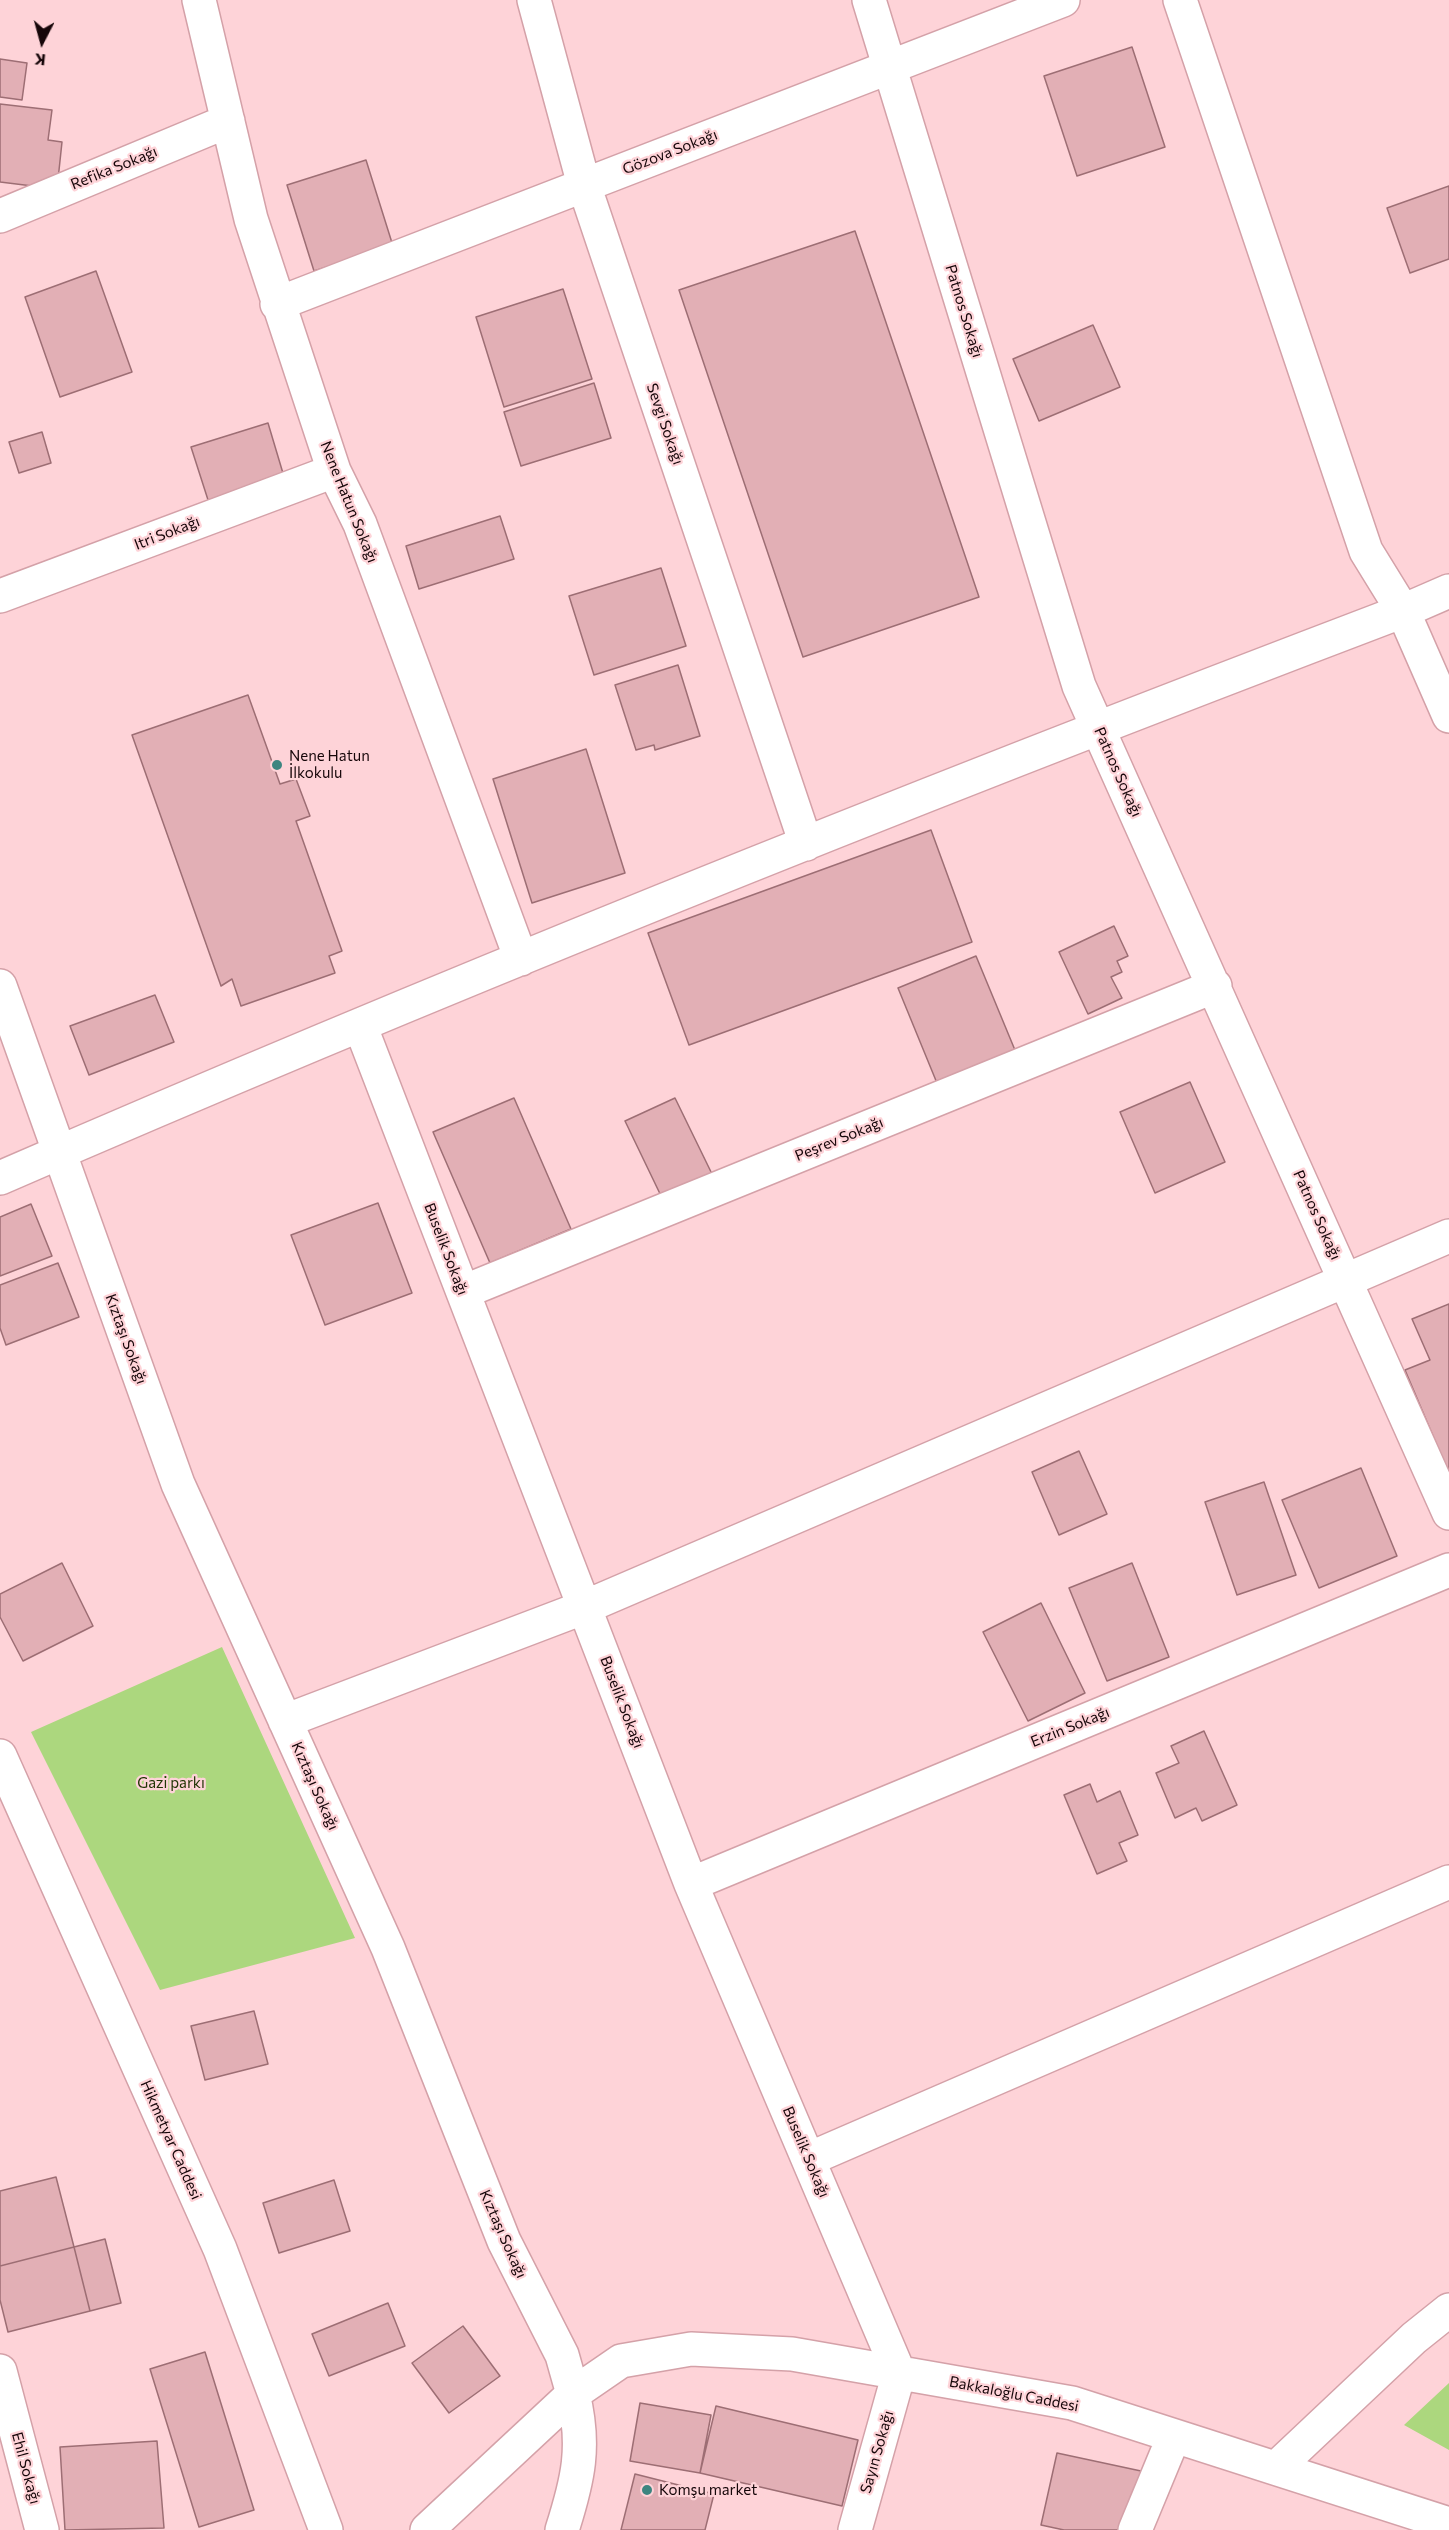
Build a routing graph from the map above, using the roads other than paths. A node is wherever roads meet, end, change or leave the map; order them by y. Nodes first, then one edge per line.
1 (199, 0) edge
2 (534, 0) edge
3 (868, 0) edge
4 (1063, 0) edge
5 (1180, 0) edge
6 (889, 67) junction
7 (228, 122) junction
8 (584, 185) junction
9 (0, 216) edge
10 (278, 304) junction
11 (334, 471) junction
12 (1449, 591) edge
13 (0, 596) edge
14 (1403, 611) junction
15 (1449, 716) edge
16 (1098, 727) junction
17 (806, 844) junction
18 (520, 959) junction
19 (0, 986) edge
20 (1215, 986) junction
21 (360, 1025) junction
22 (60, 1152) junction
23 (0, 1178) edge
24 (1449, 1236) edge
25 (1346, 1280) junction
26 (463, 1292) junction
27 (1449, 1513) edge
28 (1449, 1570) edge
29 (585, 1607) junction
30 (285, 1721) junction
31 (0, 1756) edge
32 (8, 1799) edge
33 (1449, 1882) edge
34 (691, 1884) junction
35 (809, 2159) junction
36 (1449, 2310) edge
37 (0, 2371) edge
38 (899, 2373) junction
39 (573, 2394) junction
40 (1174, 2436) junction
41 (1276, 2468) junction
42 (1449, 2524) edge
43 (42, 2530) edge
44 (326, 2530) edge
45 (427, 2530) edge
46 (562, 2530) edge
47 (855, 2530) edge
48 (1135, 2530) edge

1 - 7 street, Nene Hatun Sokağı
2 - 8 street, Sevgi Sokağı
3 - 6 street, Patnos Sokağı
4 - 6 street, Gözova Sokağı
5 - 14 street
6 - 8 street, Gözova Sokağı
6 - 16 street, Patnos Sokağı
7 - 9 street, Refika Sokağı
7 - 10 street, Nene Hatun Sokağı
8 - 10 street, Gözova Sokağı
8 - 17 street, Sevgi Sokağı
10 - 11 street, Nene Hatun Sokağı
11 - 13 street, Itri Sokağı
11 - 18 street, Nene Hatun Sokağı
12 - 14 street
14 - 15 street
14 - 16 street
16 - 17 street
16 - 20 street, Patnos Sokağı
17 - 18 street
18 - 21 street
19 - 22 street, Kıztaşı Sokağı
20 - 25 street, Patnos Sokağı
20 - 26 street, Peşrev Sokağı
21 - 22 street
21 - 26 street, Buselik Sokağı
22 - 23 street
22 - 30 street, Kıztaşı Sokağı
24 - 25 street
25 - 27 street, Patnos Sokağı
25 - 29 street
26 - 29 street, Buselik Sokağı
28 - 34 street, Erzin Sokağı
29 - 30 street
29 - 34 street, Buselik Sokağı
30 - 39 street, Kıztaşı Sokağı
31 - 32 street, Hikmetyar Caddesi
32 - 44 street, Hikmetyar Caddesi
33 - 35 street
34 - 35 street, Buselik Sokağı
35 - 38 street, Buselik Sokağı
36 - 41 street
37 - 43 street, Ehil Sokağı
38 - 39 street, Bakkaloğlu Caddesi
38 - 40 street, Bakkaloğlu Caddesi
38 - 47 street, Sayın Sokağı
39 - 45 street
39 - 46 street, Kıztaşı Sokağı
40 - 41 street, Bakkaloğlu Caddesi
40 - 48 street
41 - 42 street, Bakkaloğlu Caddesi

